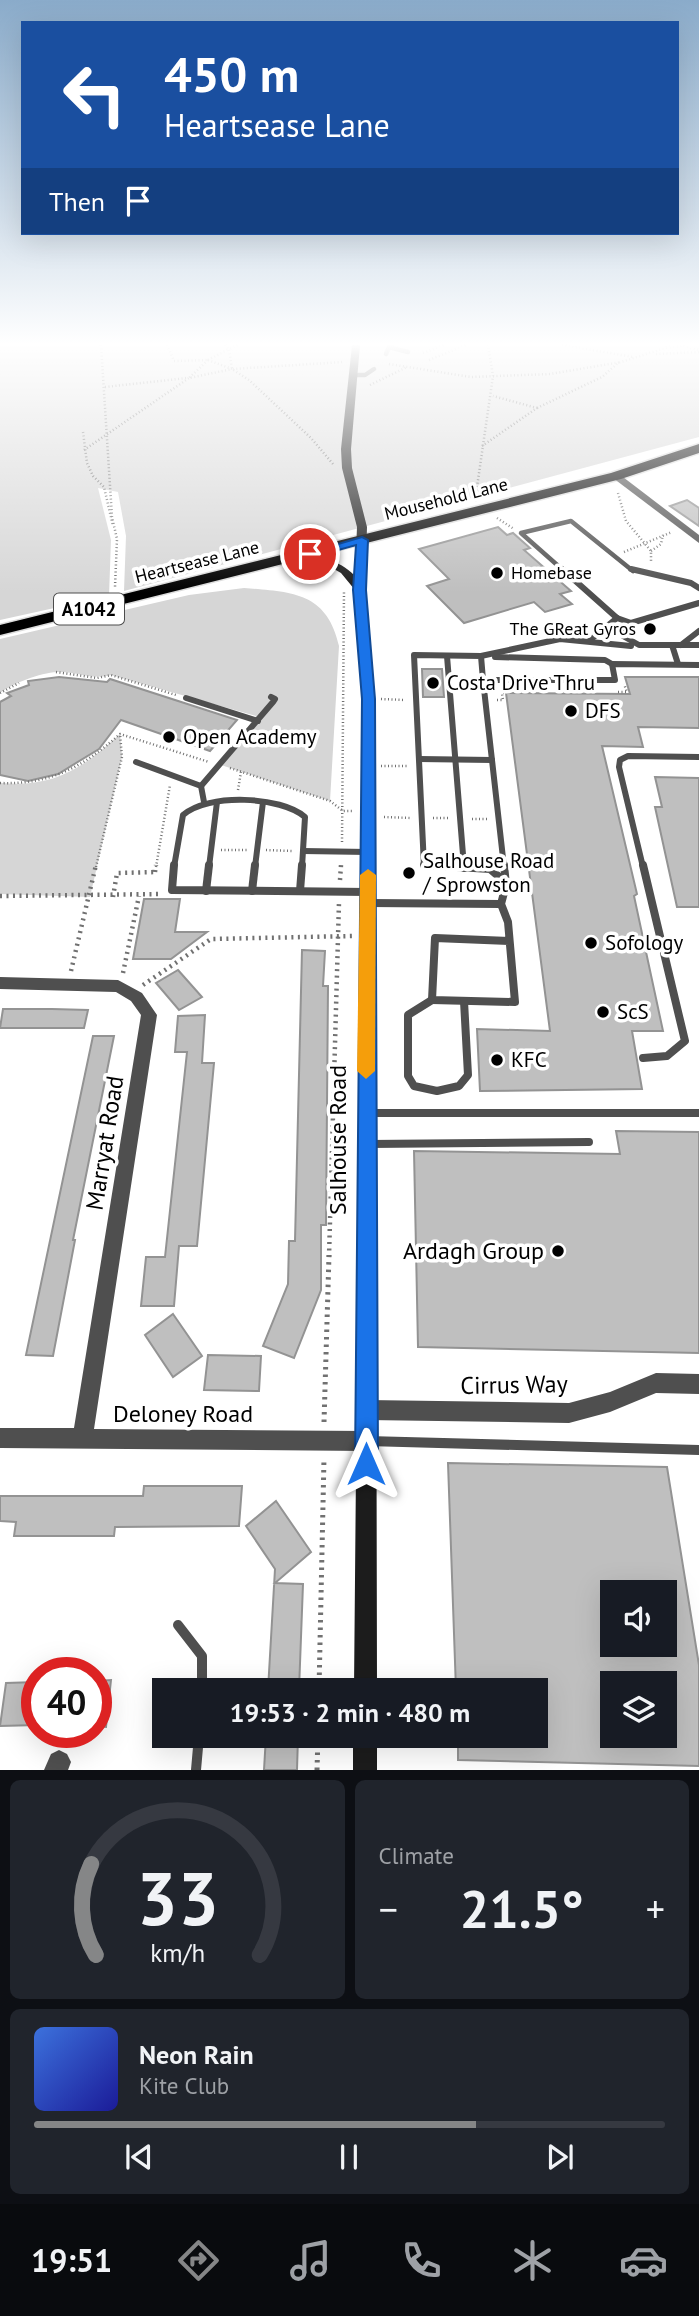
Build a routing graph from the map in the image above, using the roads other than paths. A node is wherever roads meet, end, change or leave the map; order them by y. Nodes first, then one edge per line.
1 (347, 428) edge
2 (699, 448) edge
3 (616, 476) junction
4 (362, 540) junction
5 (699, 540) edge
6 (287, 561) junction
7 (699, 588) edge
8 (359, 590) junction
9 (699, 603) edge
10 (617, 618) junction
11 (631, 623) junction
12 (0, 630) edge
13 (699, 631) edge
14 (590, 640) junction
15 (672, 645) junction
16 (681, 645) junction
17 (699, 645) edge
18 (632, 646) junction
19 (447, 656) junction
20 (481, 656) junction
21 (491, 656) junction
22 (612, 664) junction
23 (678, 664) junction
24 (699, 665) edge
25 (483, 680) junction
26 (271, 696) dead end
27 (186, 698) road end
28 (258, 721) junction
29 (699, 757) edge
30 (419, 760) junction
31 (455, 760) junction
32 (492, 760) junction
33 (134, 765) road end
34 (201, 786) junction
35 (204, 802) junction
36 (217, 802) junction
37 (263, 803) junction
38 (303, 851) junction
39 (368, 852) junction
40 (464, 867) junction
41 (506, 885) junction
42 (205, 891) junction
43 (252, 891) junction
44 (300, 891) junction
45 (368, 898) junction
46 (501, 904) junction
47 (509, 940) junction
48 (0, 983) edge
49 (432, 1000) junction
50 (464, 1001) junction
51 (643, 1058) dead end
52 (365, 1113) junction
53 (699, 1113) edge
54 (589, 1142) dead end
55 (365, 1144) junction
56 (699, 1384) edge
57 (367, 1410) junction
58 (0, 1438) edge
59 (82, 1439) junction
60 (366, 1441) junction
61 (699, 1450) edge
62 (178, 1625) dead end
63 (202, 1678) edge
64 (366, 1678) edge
65 (198, 1748) edge
66 (365, 1748) edge
67 (196, 1770) edge
68 (365, 1770) edge

1 - 4 street, Salhouse Road
2 - 3 highway, Mousehold Lane / A1042
3 - 4 highway, Mousehold Lane / A1042
3 - 5 street
4 - 6 highway, Heartsease Lane / A1042
4 - 8 street, Salhouse Road
6 - 8 street
6 - 12 highway, Heartsease Lane / A1042
7 - 10 lane
8 - 39 street, Salhouse Road
9 - 11 lane
10 - 11 lane
10 - 14 lane
11 - 18 lane
13 - 16 lane
14 - 18 lane
14 - 21 lane
15 - 16 lane
15 - 18 lane
15 - 23 lane
16 - 17 lane
19 - 20 lane
19 - 30 lane
19 - 31 lane
20 - 21 lane
20 - 25 lane
21 - 22 lane
22 - 23 lane
22 - 25 lane
23 - 24 lane
25 - 32 lane
26 - 28 lane
27 - 28 lane
28 - 34 lane
29 - 51 lane
30 - 31 lane
30 - 40 lane
31 - 32 lane
31 - 40 lane
32 - 41 lane
33 - 34 lane
34 - 35 lane
35 - 36 lane
35 - 42 lane
36 - 37 lane
36 - 42 lane
37 - 38 lane
37 - 43 lane
38 - 39 lane
38 - 44 lane
39 - 45 street, Salhouse Road
40 - 41 lane
41 - 46 lane
42 - 43 lane
43 - 44 lane
44 - 45 lane
45 - 46 lane
45 - 52 street, Salhouse Road
46 - 47 lane
47 - 49 lane
47 - 50 lane
48 - 59 street, Marryat Road
49 - 50 lane
49 - 50 lane
52 - 53 lane
52 - 55 street, Salhouse Road
54 - 55 lane
55 - 57 street, Salhouse Road
56 - 57 street, Cirrus Way
57 - 60 street, Salhouse Road
58 - 59 street, Deloney Road
59 - 60 street, Deloney Road
60 - 61 lane
60 - 64 street, Salhouse Road
62 - 63 lane
65 - 67 lane
66 - 68 street

